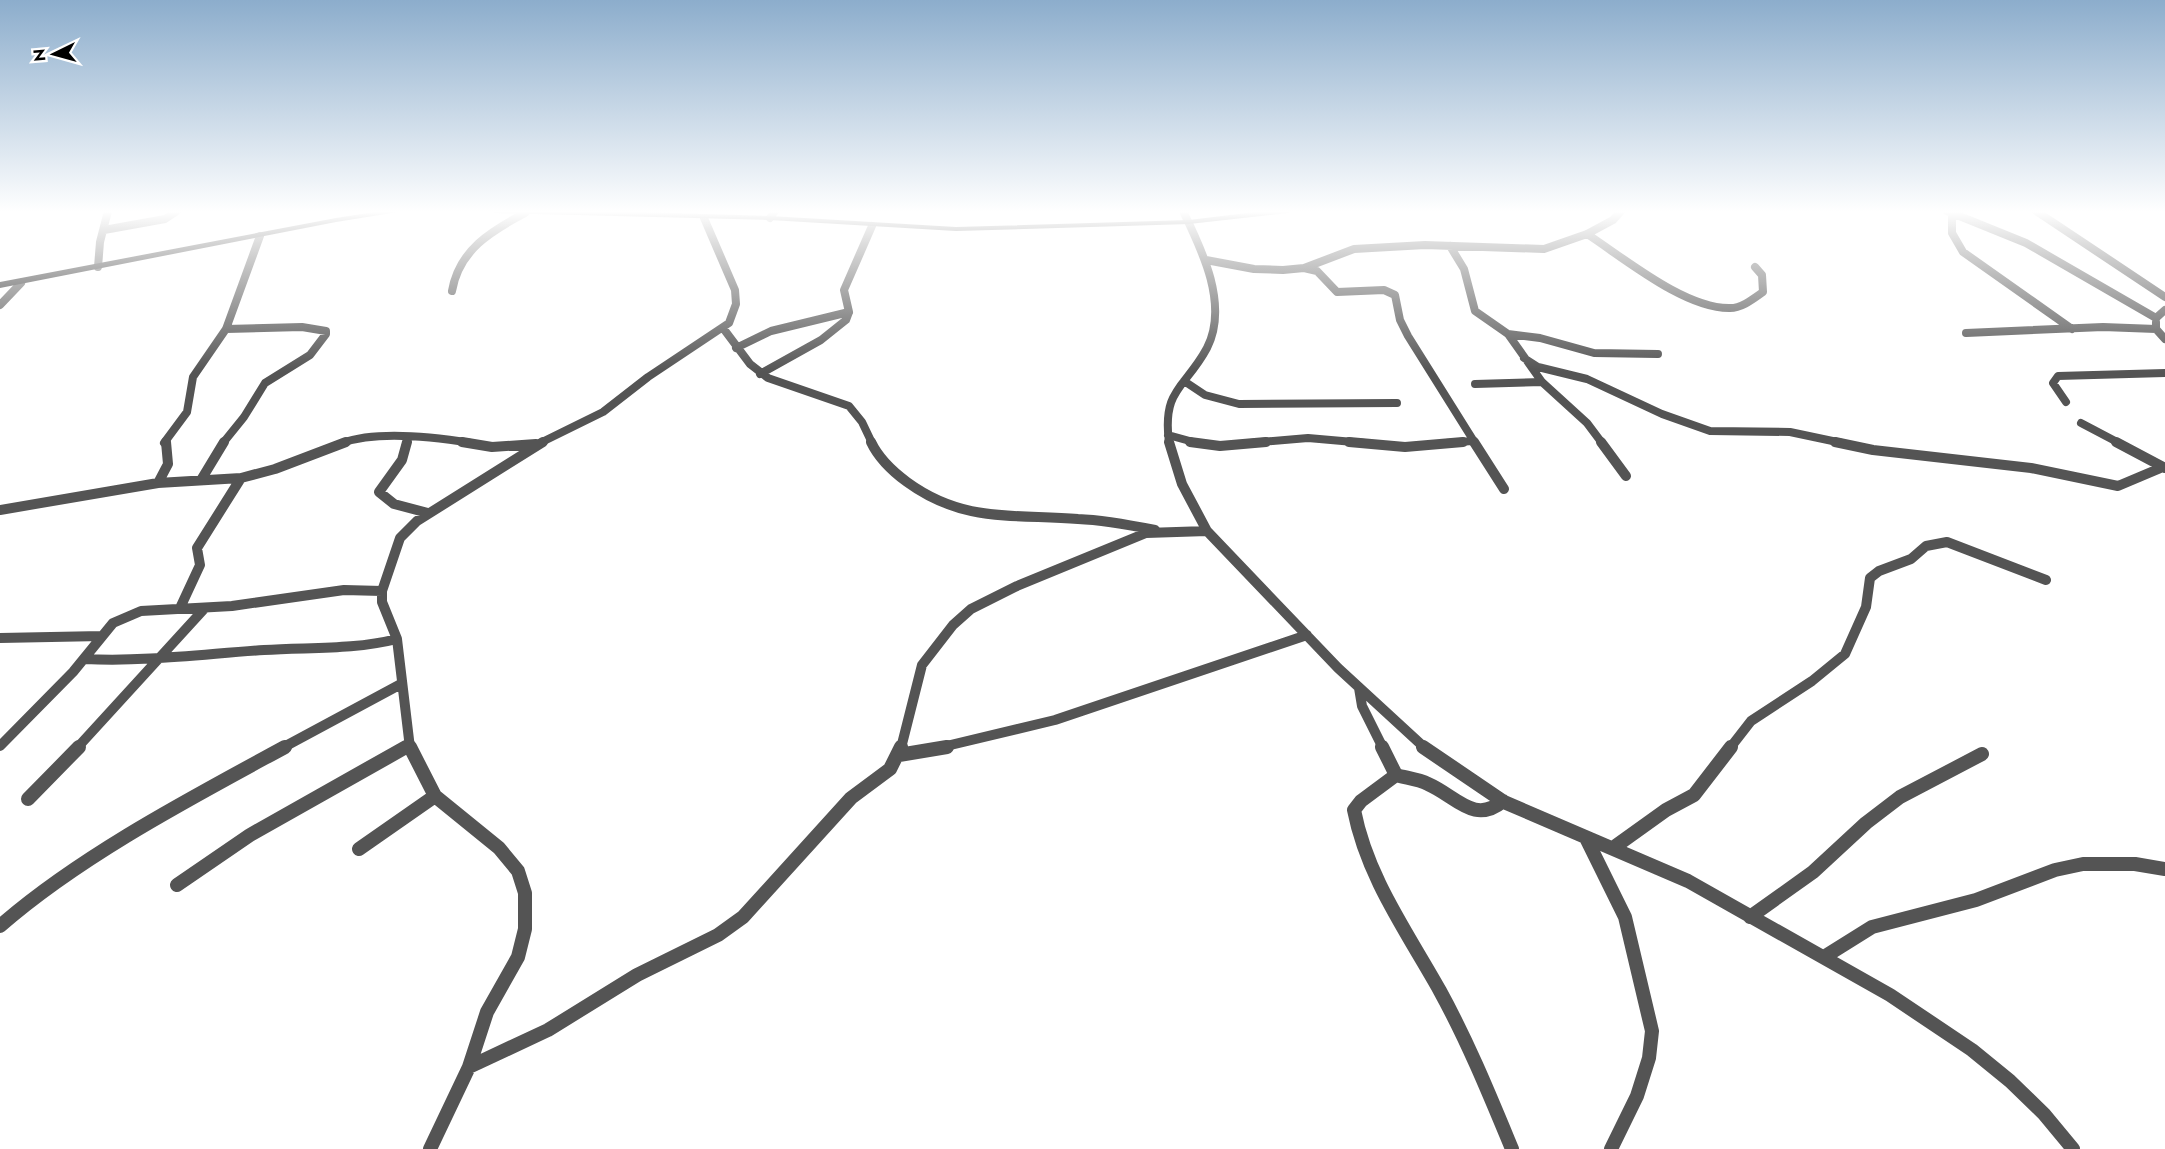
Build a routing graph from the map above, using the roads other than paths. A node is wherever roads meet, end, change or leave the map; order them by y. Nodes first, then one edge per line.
1 (110, 265) edge
2 (248, 265) edge
3 (460, 265) edge
4 (724, 265) edge
5 (855, 265) edge
6 (1207, 265) edge
7 (1236, 265) edge
8 (1313, 265) edge
9 (1461, 265) edge
10 (1635, 265) edge
11 (1981, 265) edge
12 (2068, 265) edge
13 (2116, 265) edge
14 (98, 267) joint
15 (1755, 267) dead end
16 (1304, 268) junction
17 (21, 283) junction
18 (0, 285) edge
19 (1659, 287) dead end
20 (1671, 288) junction
21 (452, 291) dead end
22 (2165, 297) edge
23 (0, 305) edge
24 (849, 312) junction
25 (2162, 313) edge
26 (723, 328) junction
27 (226, 329) junction
28 (2072, 329) junction
29 (2156, 329) junction
30 (1966, 333) dead end
31 (1508, 334) junction
32 (2165, 339) edge
33 (736, 348) junction
34 (1658, 354) dead end
35 (1524, 358) junction
36 (2165, 373) edge
37 (760, 374) junction
38 (1184, 381) junction
39 (1542, 382) junction
40 (1475, 384) dead end
41 (2066, 402) dead end
42 (1397, 403) dead end
43 (2081, 423) dead end
44 (1168, 435) junction
45 (407, 437) junction
46 (1472, 441) junction
47 (539, 444) junction
48 (2164, 468) edge
49 (1626, 476) dead end
50 (241, 478) junction
51 (201, 480) junction
52 (158, 483) junction
53 (1504, 489) dead end
54 (0, 510) edge
55 (428, 513) junction
56 (1156, 530) junction
57 (1207, 531) junction
58 (2046, 580) dead end
59 (382, 591) junction
60 (180, 608) junction
61 (205, 608) junction
62 (1307, 635) junction
63 (102, 636) junction
64 (0, 638) edge
65 (397, 639) junction
66 (85, 659) junction
67 (154, 662) junction
68 (401, 684) junction
69 (1359, 688) junction
70 (409, 745) junction
71 (0, 746) edge
72 (1982, 754) dead end
73 (899, 755) junction
74 (1396, 775) junction
75 (435, 796) junction
76 (28, 799) dead end
77 (1503, 801) junction
78 (1586, 838) junction
79 (1612, 848) junction
80 (359, 849) dead end
81 (2165, 868) edge
82 (177, 885) dead end
83 (1750, 917) junction
84 (0, 926) edge
85 (1824, 957) junction
86 (470, 1067) junction
87 (430, 1149) edge
88 (1512, 1149) edge
89 (1611, 1149) edge
90 (2073, 1149) edge

1 - 14 street
2 - 27 street
3 - 21 street
4 - 26 street
5 - 24 street
6 - 38 street
7 - 16 street
8 - 16 street
9 - 31 street
10 - 20 street
11 - 28 street
12 - 25 street
13 - 22 street
14 - 17 street
15 - 20 street
16 - 46 street
17 - 18 street
17 - 23 street
19 - 20 street
24 - 33 street
24 - 37 street
25 - 29 street
26 - 33 street
26 - 47 street
27 - 51 street
27 - 52 street
28 - 29 street
28 - 30 street
29 - 32 street
31 - 34 street
31 - 35 street
33 - 37 street
35 - 39 street
35 - 48 street
36 - 41 street
37 - 56 street
38 - 42 street
38 - 44 street
39 - 40 street
39 - 49 street
43 - 48 street
44 - 46 street
44 - 57 street
45 - 47 street
45 - 50 street
45 - 55 street
46 - 53 street
47 - 55 street
50 - 51 street
50 - 60 street
51 - 52 street
52 - 54 street
55 - 59 street
56 - 57 street
56 - 73 street
57 - 62 street
58 - 79 street
59 - 61 street
59 - 65 street
60 - 61 street
60 - 63 street
61 - 67 street
62 - 69 street
62 - 73 street
63 - 64 street
63 - 66 street
65 - 67 street
65 - 68 street
66 - 67 street
66 - 71 street
67 - 76 street
68 - 70 street
68 - 84 street
69 - 74 street
69 - 77 street
70 - 75 street
70 - 82 street
72 - 83 street
73 - 86 street
74 - 77 street
74 - 88 street
75 - 80 street
75 - 86 street
77 - 78 street
78 - 79 street
78 - 89 street
79 - 83 street
81 - 85 street
83 - 85 street
85 - 90 street
86 - 87 street

